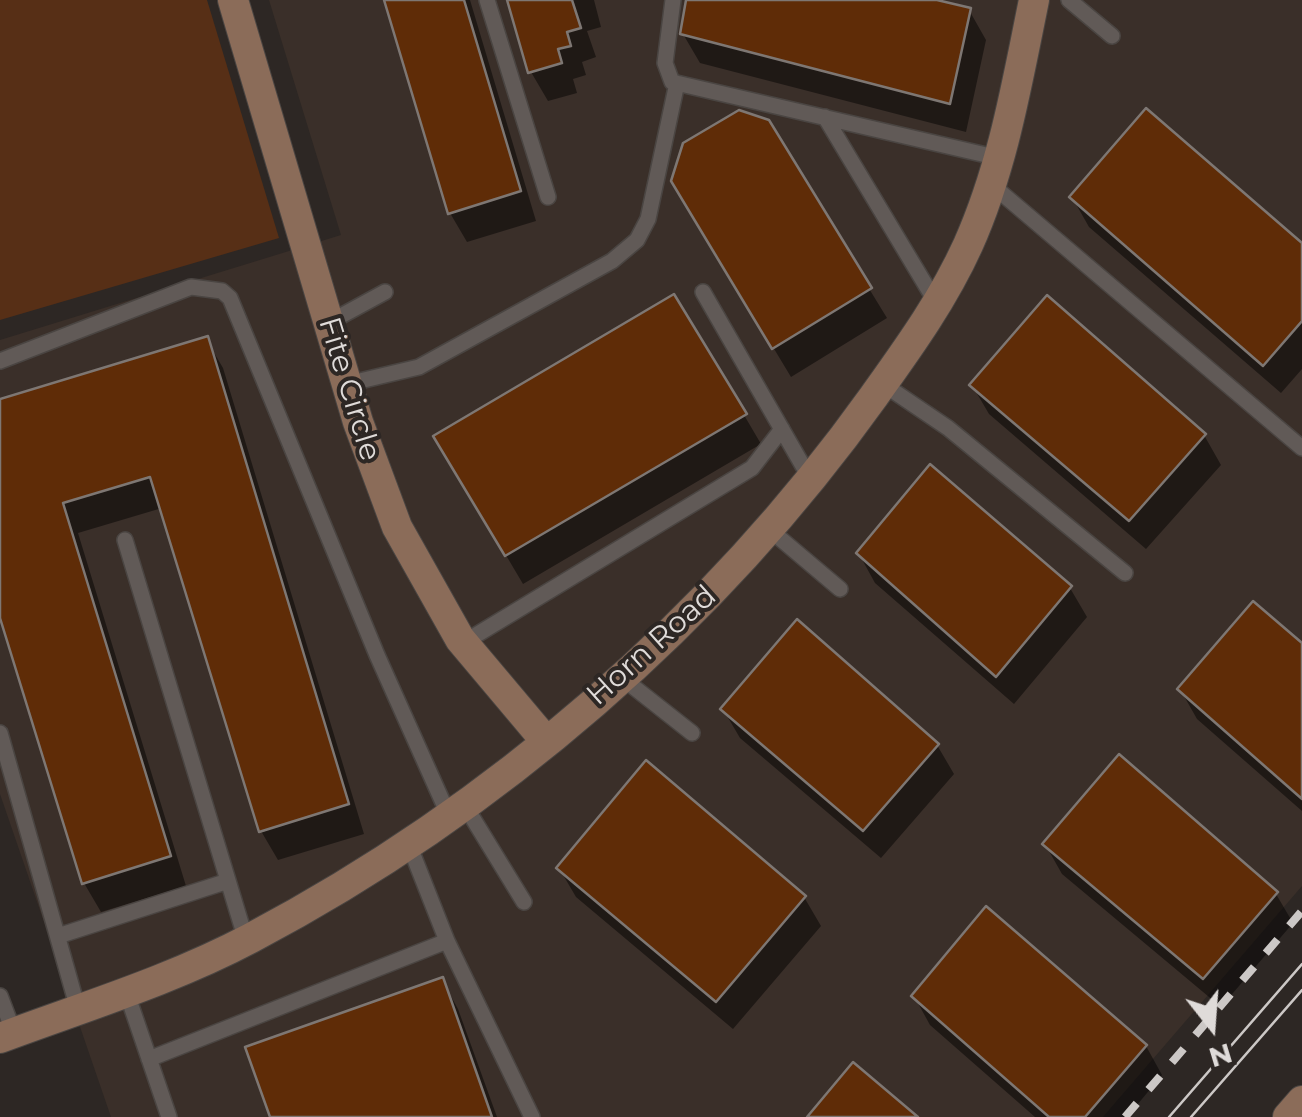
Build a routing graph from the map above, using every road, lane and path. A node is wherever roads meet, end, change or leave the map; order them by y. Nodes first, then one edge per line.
1 (232, 0) edge
2 (487, 0) edge
3 (672, 0) edge
4 (1034, 0) edge
5 (1069, 0) edge
6 (1112, 36) dead end
7 (677, 82) junction
8 (826, 117) junction
9 (996, 172) junction
10 (548, 197) dead end
11 (386, 292) dead end
12 (702, 292) dead end
13 (937, 304) junction
14 (328, 323) junction
15 (0, 360) edge
16 (347, 384) junction
17 (882, 384) junction
18 (782, 430) junction
19 (1302, 448) edge
20 (811, 480) junction
21 (769, 529) junction
22 (125, 540) dead end
23 (1125, 573) dead end
24 (840, 590) dead end
25 (463, 643) junction
26 (621, 677) junction
27 (692, 732) dead end
28 (0, 733) edge
29 (545, 740) junction
30 (457, 810) junction
31 (408, 842) junction
32 (228, 882) junction
33 (524, 902) dead end
34 (58, 936) junction
35 (246, 940) junction
36 (447, 941) junction
37 (126, 990) junction
38 (0, 996) edge
39 (78, 1009) junction
40 (7, 1035) edge
41 (149, 1060) junction
42 (1302, 1101) edge
43 (169, 1117) edge
44 (532, 1117) edge
45 (1288, 1117) edge

1 - 14 street, Fite Circle
2 - 10 lane
3 - 7 lane
4 - 9 street, Horn Road
5 - 6 lane
7 - 8 lane
7 - 16 lane
8 - 9 lane
8 - 13 lane
9 - 13 street, Horn Road
9 - 19 lane
11 - 14 lane
12 - 18 lane
13 - 17 street, Horn Road
14 - 16 street, Fite Circle
15 - 30 lane
16 - 25 street, Fite Circle
17 - 20 street, Horn Road
17 - 23 lane
18 - 20 lane
18 - 25 lane
20 - 21 street, Horn Road
21 - 24 lane
21 - 26 street, Horn Road
22 - 32 lane
25 - 29 street, Fite Circle
26 - 27 lane
26 - 29 street, Horn Road
28 - 34 lane
29 - 30 street, Horn Road
30 - 31 street, Horn Road
30 - 33 lane
31 - 35 street, Horn Road
31 - 36 lane
32 - 34 lane
32 - 35 lane
34 - 39 lane
35 - 37 street, Horn Road
36 - 41 lane
36 - 44 lane
37 - 39 street, Horn Road
37 - 41 lane
38 - 40 lane
39 - 40 street, Horn Road
41 - 43 lane
42 - 45 street

